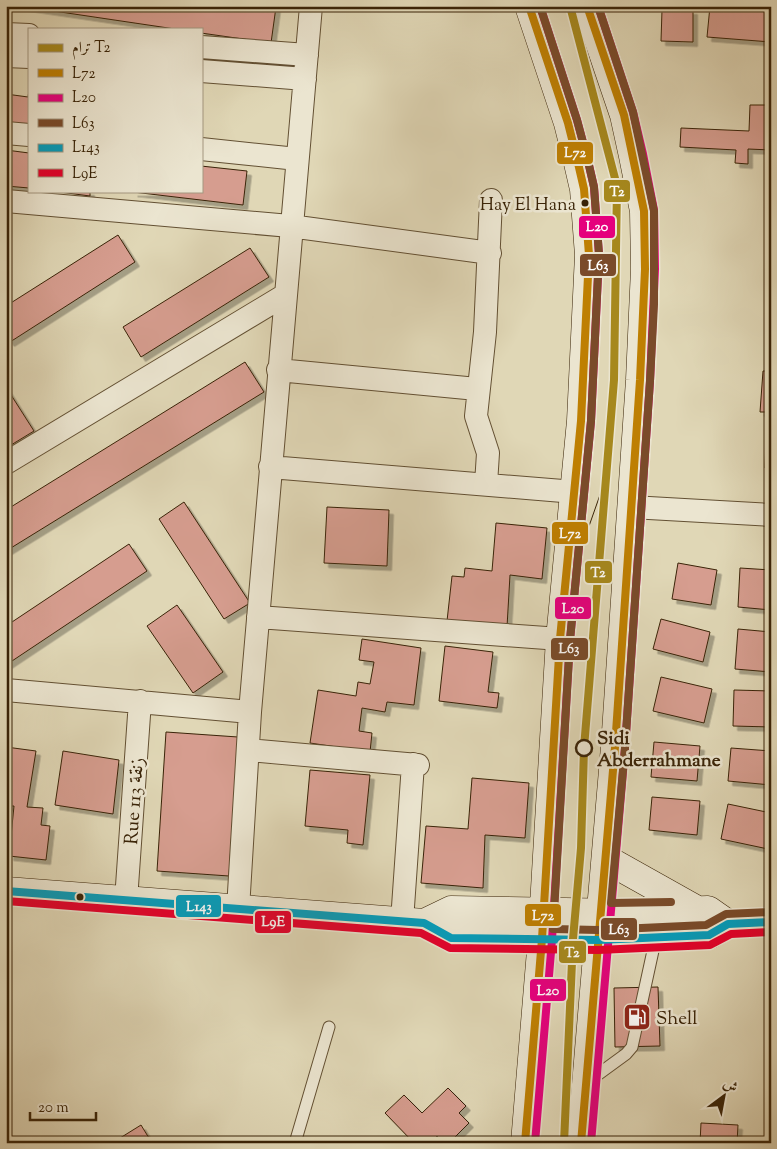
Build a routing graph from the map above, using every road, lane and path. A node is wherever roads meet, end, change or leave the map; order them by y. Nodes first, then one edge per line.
1 (310, 6) edge
2 (529, 6) edge
3 (587, 6) edge
4 (6, 34) edge
5 (28, 35) edge
6 (202, 47) edge
7 (307, 55) junction
8 (6, 56) edge
9 (28, 57) edge
10 (202, 71) edge
11 (305, 79) junction
12 (6, 133) edge
13 (28, 135) edge
14 (202, 149) edge
15 (296, 160) junction
16 (104, 200) edge
17 (491, 200) dead end
18 (6, 201) edge
19 (290, 226) junction
20 (490, 253) junction
21 (285, 295) junction
22 (278, 370) junction
23 (478, 390) junction
24 (6, 463) edge
25 (270, 467) junction
26 (486, 484) junction
27 (575, 492) junction
28 (632, 507) junction
29 (771, 514) edge
30 (258, 617) junction
31 (560, 639) junction
32 (6, 690) edge
33 (140, 701) junction
34 (250, 712) junction
35 (248, 750) junction
36 (606, 859) junction
37 (6, 891) edge
38 (126, 900) junction
39 (238, 909) junction
40 (699, 911) junction
41 (413, 922) junction
42 (771, 922) edge
43 (728, 924) junction
44 (542, 926) junction
45 (599, 926) junction
46 (656, 937) junction
47 (329, 1027) dead end
48 (586, 1083) junction
49 (295, 1143) edge
50 (525, 1143) edge
51 (581, 1143) edge

1 - 7 street
2 - 27 main road
3 - 28 main road
4 - 5 street
4 - 8 street
6 - 7 street
7 - 11 street
8 - 9 street
10 - 11 street
11 - 15 street
12 - 13 street
14 - 15 street
15 - 19 street
16 - 18 street
16 - 19 street
17 - 20 street
19 - 20 street
19 - 21 street
20 - 23 street
21 - 22 street
21 - 24 street
22 - 23 street
22 - 25 street
23 - 26 street
25 - 26 street
25 - 30 street
26 - 27 street
27 - 31 main road
28 - 29 street
28 - 36 main road
30 - 31 street
30 - 34 street
31 - 44 main road
32 - 33 street
33 - 34 street
33 - 38 street, Rue 113 زنقة
34 - 35 street
35 - 39 street
35 - 41 street
36 - 40 main road
36 - 45 main road
37 - 38 main road
38 - 39 main road
39 - 41 main road
40 - 43 main road
40 - 45 main road
41 - 44 main road
42 - 43 main road
43 - 46 main road
44 - 45 main road
44 - 50 main road
45 - 46 main road
45 - 48 main road
46 - 48 lane
47 - 49 lane
48 - 51 main road

